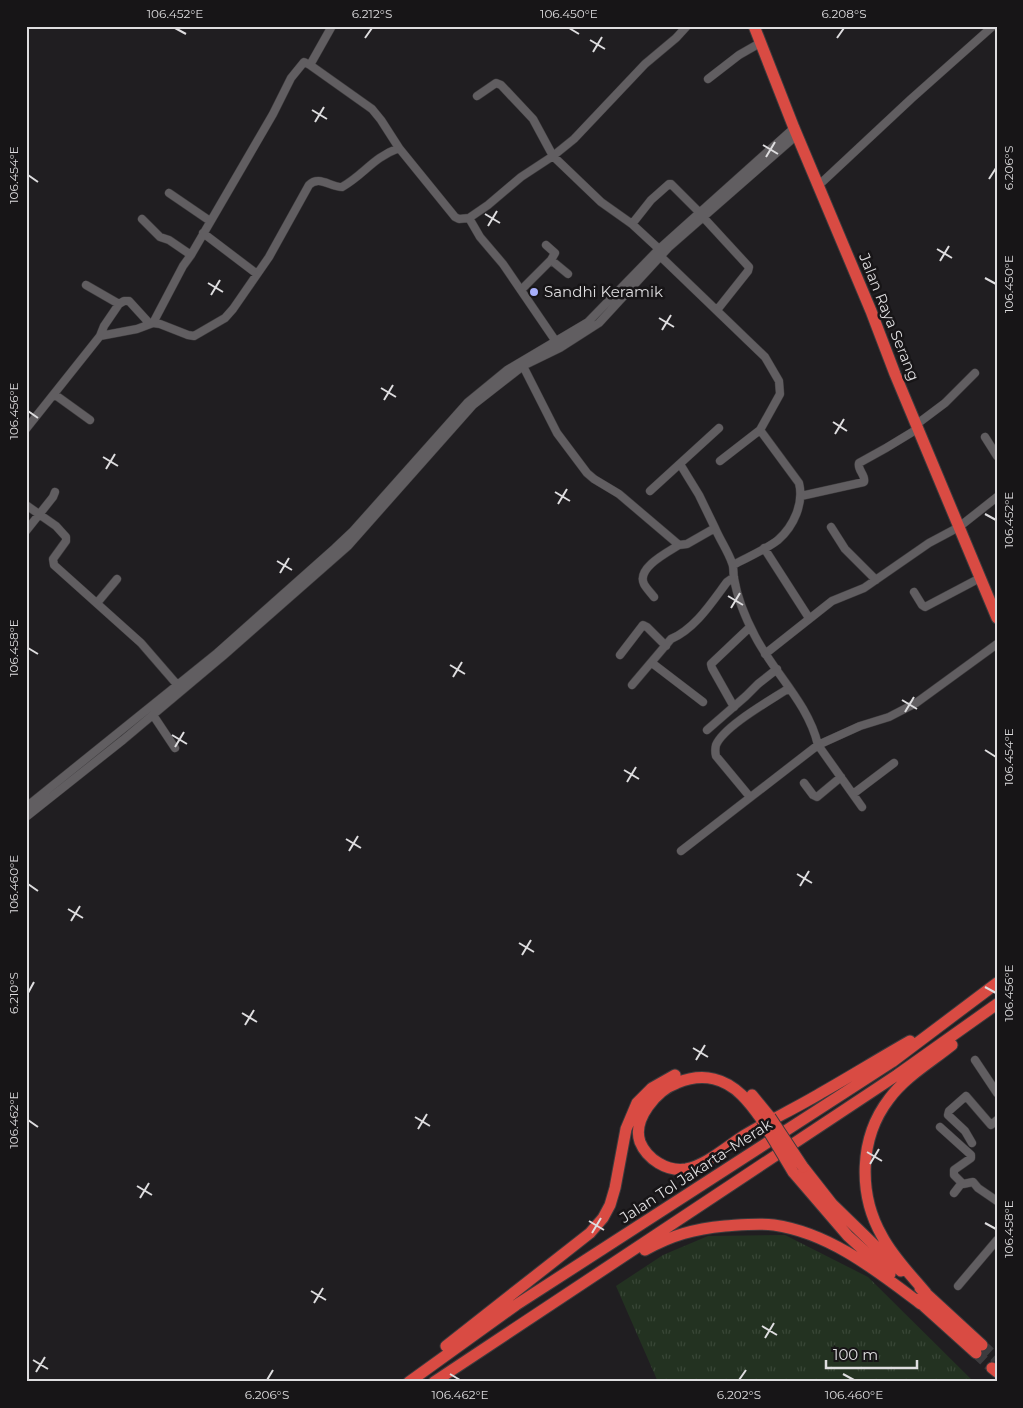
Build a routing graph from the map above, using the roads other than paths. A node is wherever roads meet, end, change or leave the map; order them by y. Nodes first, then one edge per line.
1 (332, 26) edge
2 (687, 26) edge
3 (754, 26) edge
4 (994, 26) edge
5 (760, 43) junction
6 (310, 65) junction
7 (708, 80) dead end
8 (477, 96) dead end
9 (795, 131) junction
10 (399, 148) junction
11 (553, 156) junction
12 (819, 185) junction
13 (170, 193) dead end
14 (701, 214) junction
15 (469, 218) junction
16 (142, 220) dead end
17 (210, 221) junction
18 (632, 224) junction
19 (203, 233) junction
20 (546, 245) dead end
21 (659, 252) junction
22 (191, 255) junction
23 (551, 260) junction
24 (257, 274) junction
25 (568, 274) dead end
26 (86, 285) dead end
27 (521, 290) junction
28 (119, 304) junction
29 (716, 310) junction
30 (152, 324) junction
31 (100, 336) junction
32 (558, 345) junction
33 (523, 366) junction
34 (975, 374) dead end
35 (54, 394) junction
36 (90, 420) dead end
37 (918, 426) junction
38 (719, 428) dead end
39 (26, 429) edge
40 (760, 430) junction
41 (985, 437) dead end
42 (997, 456) edge
43 (720, 461) dead end
44 (680, 464) junction
45 (650, 491) dead end
46 (55, 492) dead end
47 (801, 496) junction
48 (997, 497) edge
49 (26, 506) edge
50 (39, 514) junction
51 (959, 527) junction
52 (715, 528) junction
53 (831, 528) dead end
54 (26, 531) edge
55 (679, 545) junction
56 (764, 548) junction
57 (733, 565) junction
58 (734, 577) junction
59 (980, 578) junction
60 (117, 579) dead end
61 (876, 580) junction
62 (914, 592) dead end
63 (654, 597) dead end
64 (97, 603) junction
65 (809, 618) junction
66 (997, 618) edge
67 (750, 627) junction
68 (997, 644) edge
69 (666, 646) junction
70 (765, 654) junction
71 (620, 655) dead end
72 (652, 663) junction
73 (777, 669) junction
74 (632, 685) dead end
75 (180, 687) junction
76 (789, 688) junction
77 (703, 702) dead end
78 (734, 707) junction
79 (709, 714) dead end
80 (152, 715) junction
81 (715, 722) junction
82 (707, 730) dead end
83 (818, 746) junction
84 (175, 748) dead end
85 (894, 763) dead end
86 (841, 777) junction
87 (804, 783) dead end
88 (853, 794) junction
89 (750, 797) junction
90 (26, 807) edge
91 (862, 807) dead end
92 (26, 817) edge
93 (681, 851) dead end
94 (997, 983) edge
95 (997, 1004) edge
96 (997, 1009) edge
97 (951, 1018) junction
98 (975, 1060) dead end
99 (997, 1092) edge
100 (766, 1118) junction
101 (997, 1120) edge
102 (940, 1127) dead end
103 (964, 1148) junction
104 (798, 1170) junction
105 (961, 1184) junction
106 (954, 1193) dead end
107 (997, 1201) edge
108 (997, 1240) edge
109 (994, 1248) edge
110 (958, 1286) dead end
111 (926, 1293) junction
112 (921, 1304) junction
113 (429, 1367) junction
114 (435, 1381) edge
115 (409, 1382) edge

1 - 6 street
2 - 11 street
3 - 5 highway, Jalan Raya Serang
4 - 12 street
5 - 7 street
5 - 9 highway, Jalan Raya Serang
6 - 10 street
6 - 17 street
8 - 11 street
9 - 12 highway, Jalan Raya Serang
9 - 14 street
10 - 15 street
10 - 24 street
11 - 15 street
11 - 18 street
12 - 37 highway, Jalan Raya Serang
13 - 17 street
14 - 18 street
14 - 21 street
14 - 29 street
15 - 27 street
16 - 22 street
17 - 19 street
18 - 21 street
19 - 22 street
19 - 24 street
20 - 23 street
21 - 29 street
21 - 32 street
22 - 30 street
23 - 25 street
23 - 27 street
24 - 30 street
26 - 28 street
27 - 32 street
28 - 30 street
28 - 31 street
29 - 40 street
30 - 31 street
31 - 35 street
32 - 33 street
32 - 75 street
33 - 55 street
33 - 75 street
34 - 37 street
35 - 36 street
35 - 39 street
37 - 47 street
37 - 51 highway, Jalan Raya Serang
38 - 44 street
40 - 43 street
40 - 47 street
41 - 42 street
44 - 45 street
44 - 52 street
46 - 50 street
47 - 56 street
48 - 51 street
49 - 50 street
50 - 54 street
50 - 64 street
51 - 59 highway, Jalan Raya Serang
51 - 61 street
52 - 55 street
52 - 57 street
53 - 61 street
55 - 63 street
56 - 57 street
56 - 65 street
57 - 58 street
58 - 67 street
58 - 69 street
59 - 62 street
59 - 66 highway, Jalan Raya Serang
60 - 64 street
61 - 65 street
64 - 75 street
65 - 70 street
67 - 70 street
67 - 78 street
68 - 83 street
69 - 71 street
69 - 72 street
70 - 73 street
72 - 74 street
72 - 77 street
73 - 76 street
73 - 78 street
75 - 80 street
75 - 90 street
76 - 83 street
76 - 89 street
78 - 81 street
79 - 81 street
80 - 84 street
80 - 92 street
81 - 82 street
83 - 86 street
83 - 89 street
85 - 88 street
86 - 87 street
86 - 88 street
88 - 91 street
89 - 93 street
94 - 97 highway, Jalan Tol Jakarta–Merak
95 - 114 highway, Jalan Tol Jakarta–Merak
96 - 111 highway
97 - 100 highway
97 - 113 highway, Jalan Tol Jakarta–Merak
98 - 99 street
100 - 104 highway, bridge
100 - 113 highway
101 - 103 street
102 - 103 street
103 - 105 street
104 - 111 highway
104 - 112 highway
105 - 106 street
105 - 107 street
108 - 109 street
109 - 110 street
111 - 112 highway
112 - 114 highway
113 - 115 highway, Jalan Tol Jakarta–Merak

